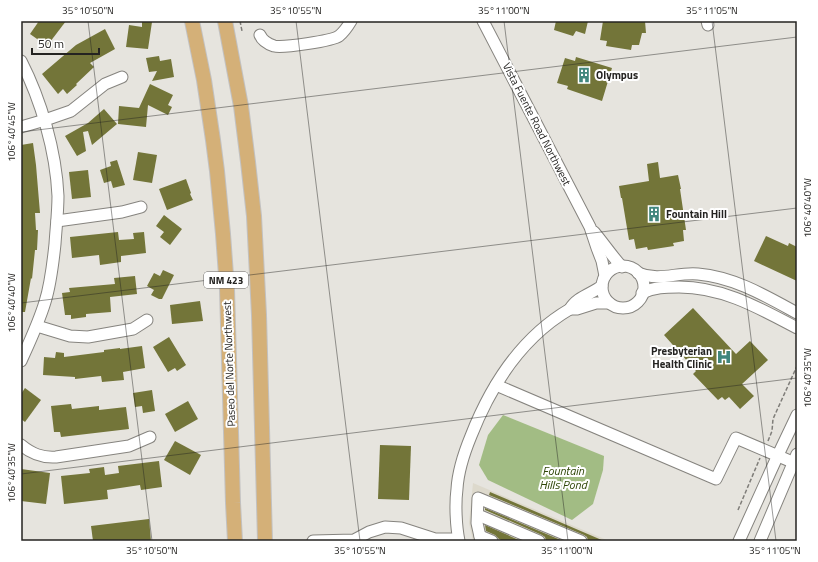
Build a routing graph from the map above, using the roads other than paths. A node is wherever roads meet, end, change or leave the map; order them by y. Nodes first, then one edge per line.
1 (192, 21) edge
2 (225, 21) edge
3 (351, 21) edge
4 (483, 21) edge
5 (260, 34) dead end
6 (21, 61) edge
7 (122, 77) dead end
8 (45, 120) junction
9 (21, 127) edge
10 (141, 207) dead end
11 (57, 221) junction
12 (590, 227) junction
13 (622, 267) junction
14 (638, 273) junction
15 (604, 281) junction
16 (642, 293) junction
17 (609, 303) junction
18 (570, 309) junction
19 (797, 313) edge
20 (147, 320) dead end
21 (37, 326) junction
22 (797, 328) edge
23 (21, 361) edge
24 (496, 385) junction
25 (797, 415) edge
26 (150, 437) dead end
27 (21, 445) edge
28 (778, 455) junction
29 (796, 460) edge
30 (233, 503) junction
31 (478, 515) junction
32 (480, 539) edge
33 (354, 540) edge
34 (459, 540) edge
35 (230, 541) edge
36 (235, 541) edge
37 (265, 541) edge
38 (313, 541) edge
39 (492, 541) edge
40 (539, 541) edge
41 (581, 541) edge
42 (738, 541) edge
43 (760, 541) edge

1 - 30 main road, Paseo del Norte Northwest / NM 423
2 - 37 main road, NM 423
3 - 5 street
4 - 12 street, Vista Fuente Road Northwest
6 - 8 street
7 - 8 street
8 - 9 street
8 - 11 street
10 - 11 street
11 - 21 street
12 - 13 street, Vista Fuente Road Northwest
12 - 15 street, Vista Fuente Road Northwest
13 - 14 street
13 - 15 street
14 - 16 street
14 - 19 street
15 - 17 street
15 - 18 street
16 - 17 street
16 - 22 street
17 - 18 street
18 - 24 street
20 - 21 street
21 - 23 street
24 - 28 street
24 - 34 street
25 - 28 street
26 - 27 street
28 - 29 street
28 - 42 street
29 - 43 street
30 - 35 main road
30 - 36 main road, Paseo del Norte Northwest / NM 423
31 - 32 street
31 - 40 street
31 - 41 street
32 - 39 street
33 - 34 street
33 - 38 street

